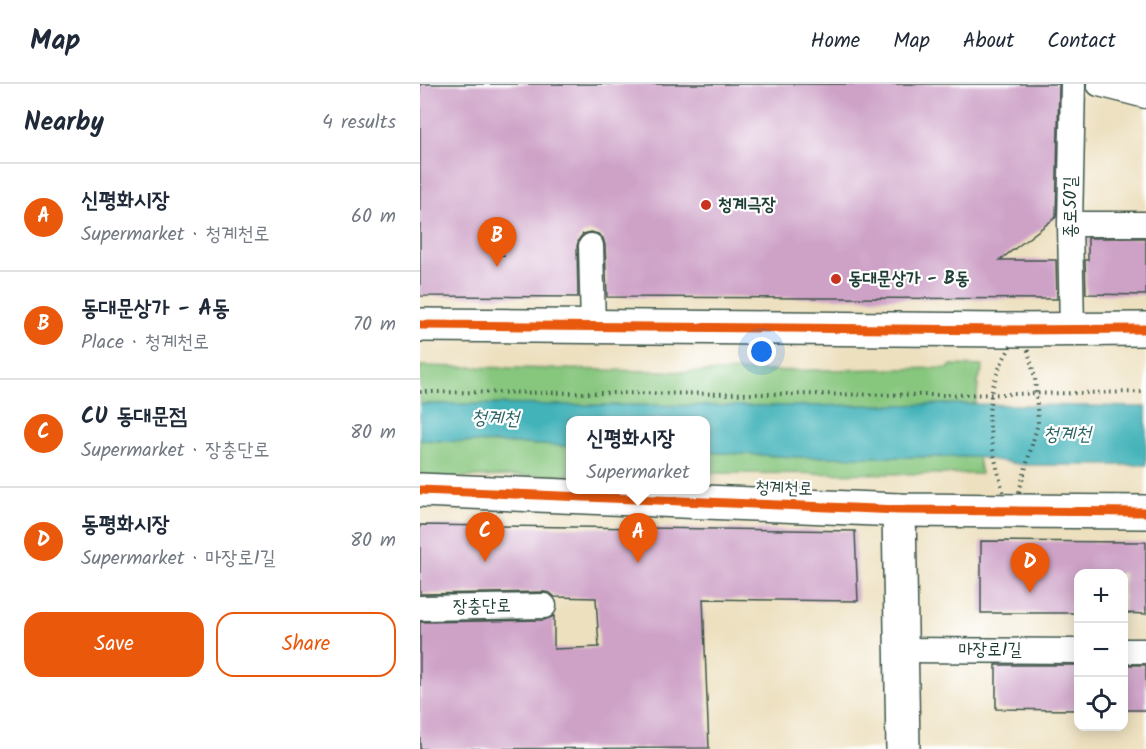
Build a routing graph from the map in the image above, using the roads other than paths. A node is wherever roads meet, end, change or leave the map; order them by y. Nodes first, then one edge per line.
1 (1072, 84) edge
2 (1099, 84) edge
3 (1146, 96) edge
4 (1070, 224) junction
5 (1146, 224) edge
6 (591, 246) dead end
7 (420, 325) edge
8 (593, 327) junction
9 (1146, 329) edge
10 (1072, 330) junction
11 (420, 490) edge
12 (899, 510) junction
13 (1146, 512) edge
14 (544, 606) dead end
15 (420, 608) edge
16 (902, 650) junction
17 (1074, 651) edge
18 (1128, 651) edge
19 (1146, 651) edge
20 (903, 749) edge

1 - 4 street, 종로50길
2 - 3 street
4 - 5 street
4 - 10 street, 종로50길
6 - 8 street
7 - 8 main road
8 - 10 main road
9 - 10 main road
11 - 12 main road, 청계천로
12 - 13 main road, 청계천로
12 - 16 main road
14 - 15 street, 장충단로
16 - 17 street, 마장로1길
16 - 20 main road
18 - 19 street

